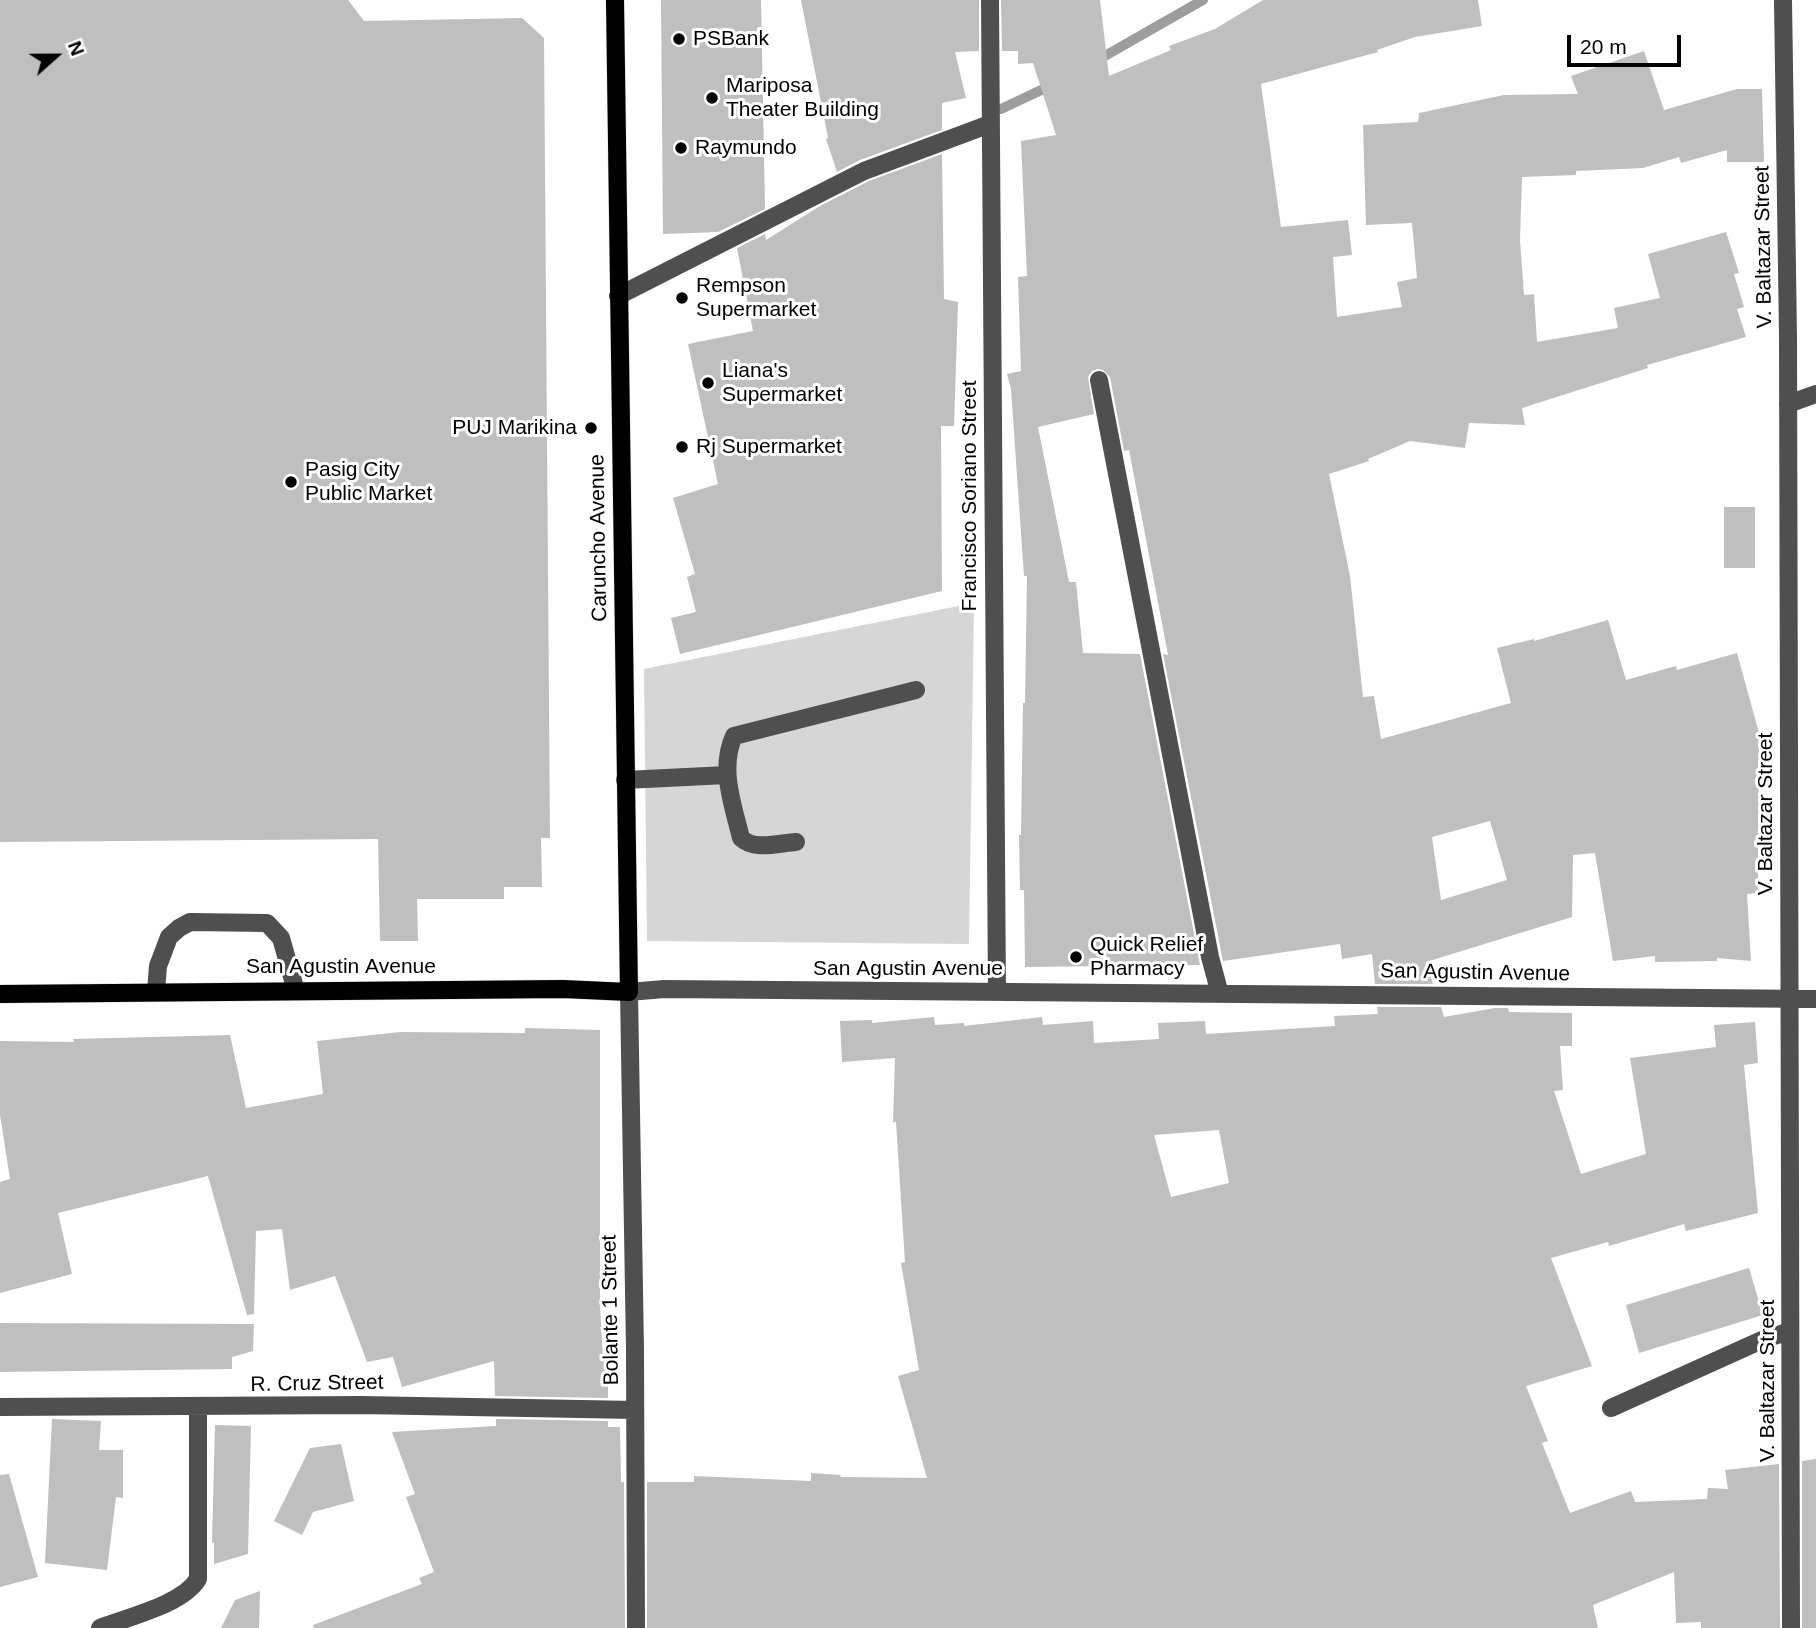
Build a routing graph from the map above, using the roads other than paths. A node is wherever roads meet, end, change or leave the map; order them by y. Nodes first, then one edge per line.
1 (615, 0) edge
2 (990, 0) edge
3 (1783, 0) edge
4 (990, 124) junction
5 (618, 296) junction
6 (1099, 380) dead end
7 (1816, 394) edge
8 (1788, 404) junction
9 (916, 690) dead end
10 (727, 775) junction
11 (625, 780) junction
12 (796, 842) dead end
13 (296, 990) junction
14 (156, 991) junction
15 (629, 992) junction
16 (997, 992) junction
17 (0, 994) edge
18 (1220, 994) junction
19 (1789, 999) junction
20 (1816, 999) edge
21 (1790, 1331) junction
22 (0, 1408) edge
23 (198, 1408) junction
24 (1611, 1408) dead end
25 (635, 1410) junction
26 (100, 1628) edge
27 (636, 1628) edge
28 (1791, 1628) edge

1 - 5 main road, Caruncho Avenue
2 - 4 street, Francisco Soriano Street
3 - 8 street, V. Baltazar Street
4 - 5 street
4 - 16 street, Francisco Soriano Street
5 - 11 main road, Caruncho Avenue
6 - 18 street
7 - 8 street
8 - 19 street, V. Baltazar Street
9 - 10 street
10 - 11 street
10 - 12 street
11 - 15 main road, Caruncho Avenue
13 - 14 main road, San Agustin Avenue
13 - 14 street
13 - 15 main road, San Agustin Avenue
14 - 17 main road, San Agustin Avenue
15 - 16 street, San Agustin Avenue
15 - 25 street, Bolante 1 Street
16 - 18 street, San Agustin Avenue
18 - 19 street, San Agustin Avenue
19 - 20 street, San Agustin Avenue
19 - 21 street, V. Baltazar Street
21 - 24 street
21 - 28 street, V. Baltazar Street
22 - 23 street, R. Cruz Street
23 - 25 street, R. Cruz Street
23 - 26 street
25 - 27 street, Bolante 1 Street

